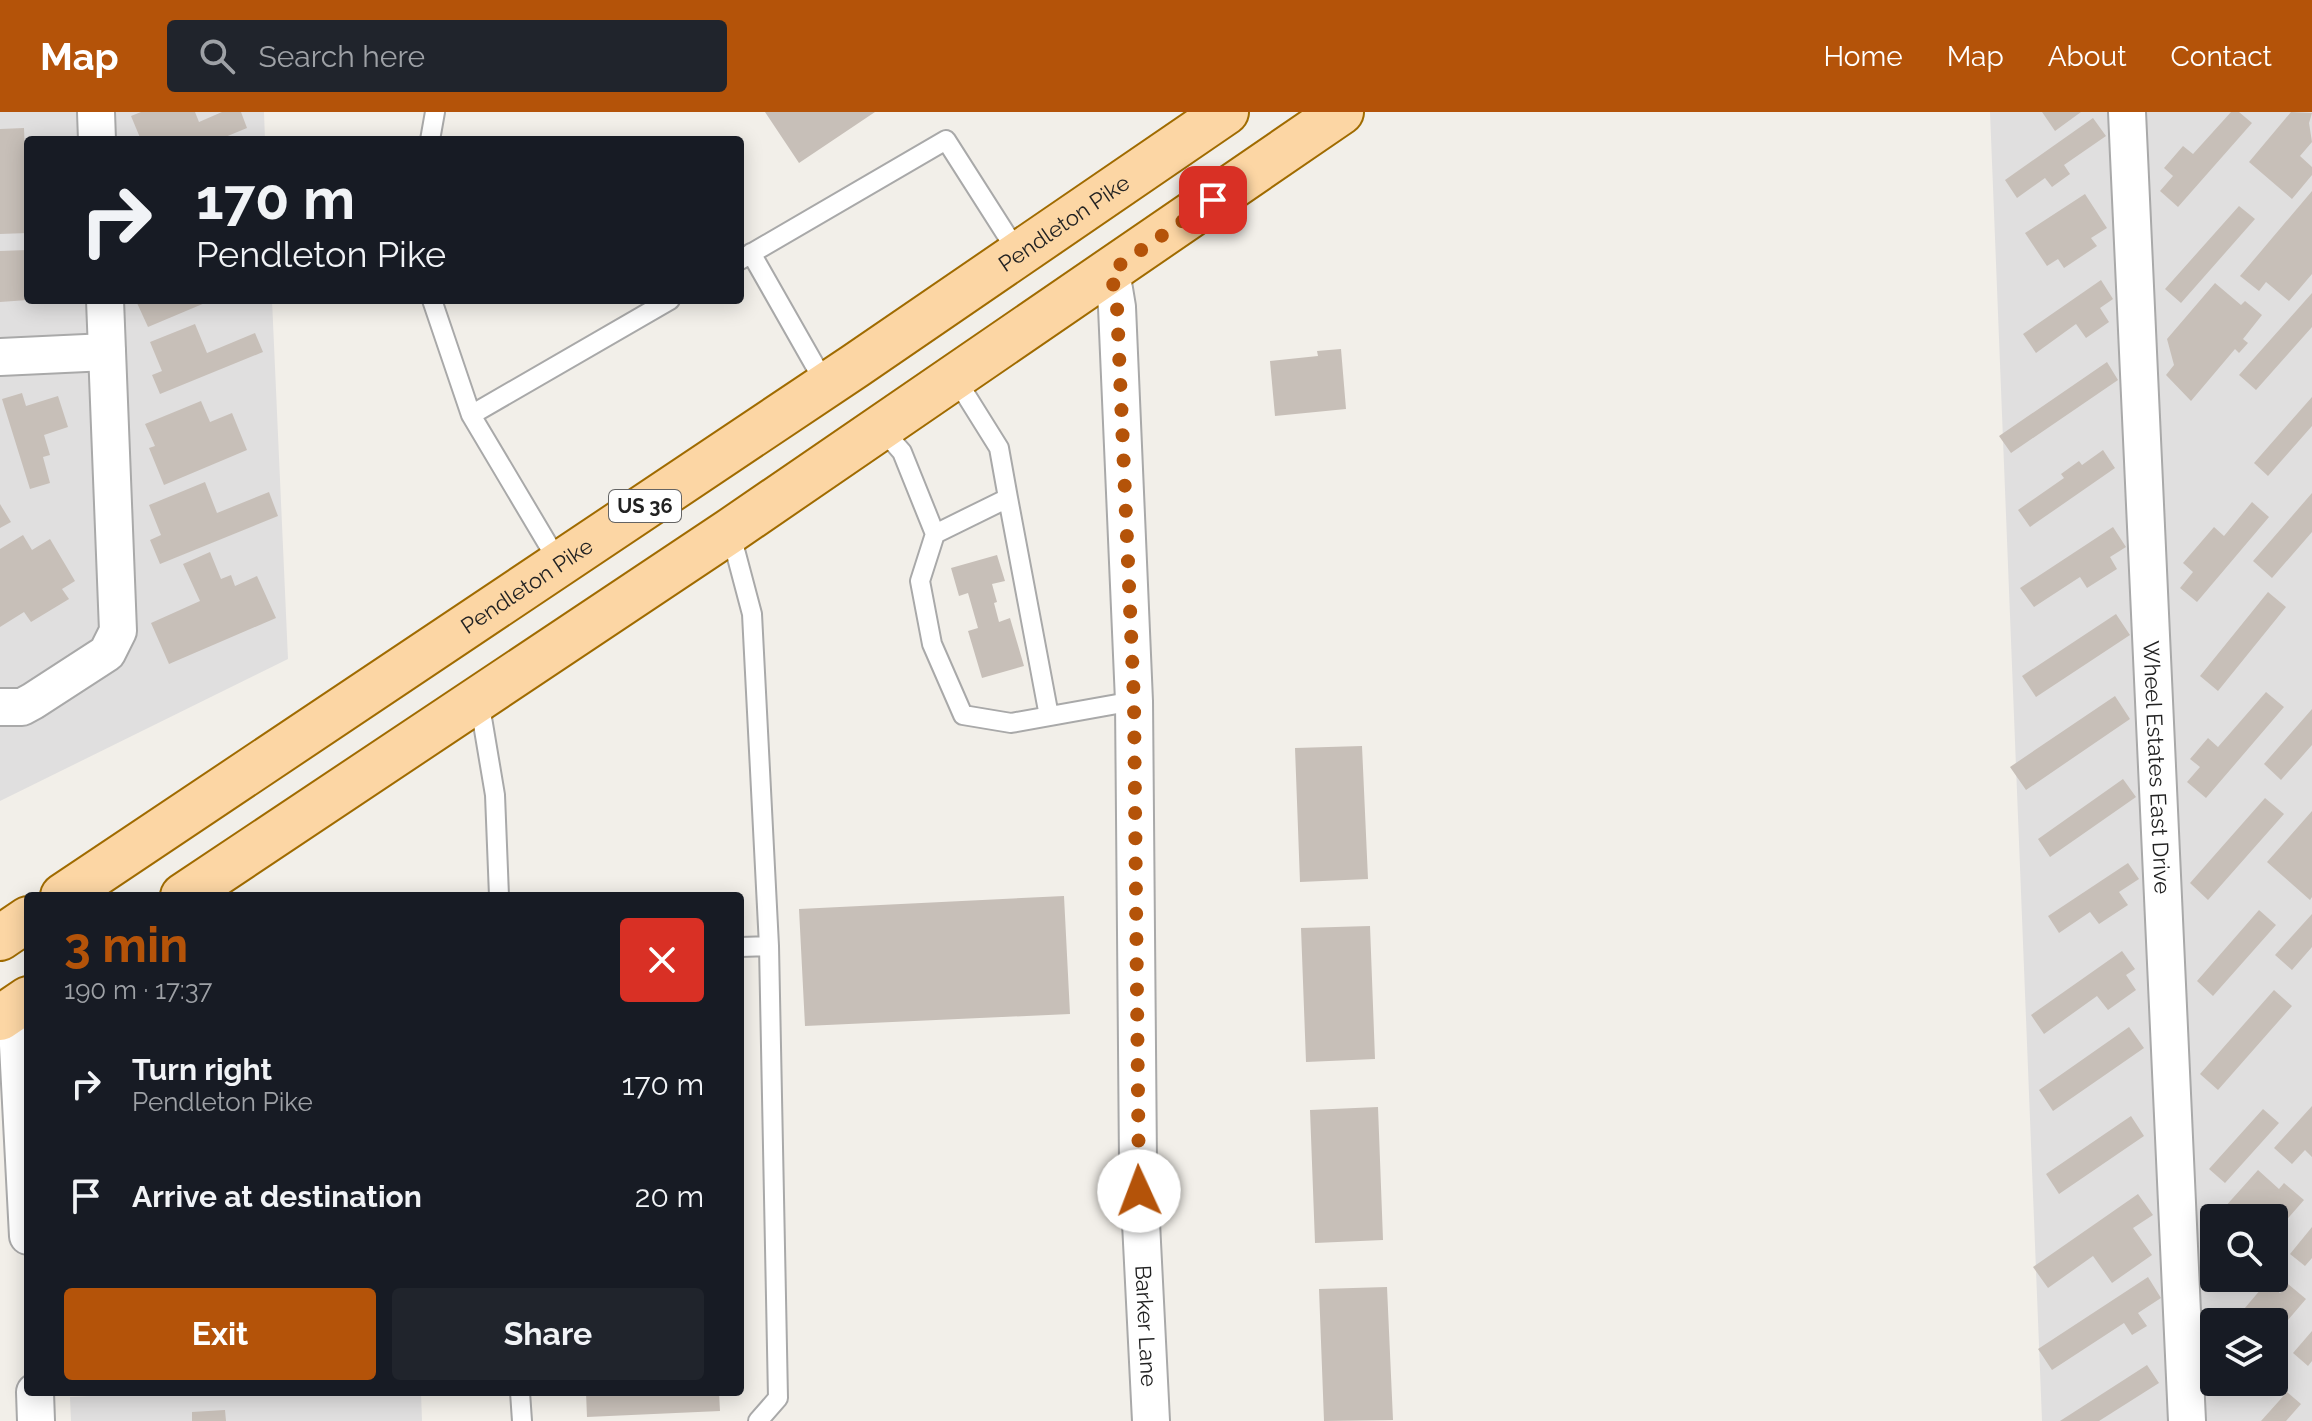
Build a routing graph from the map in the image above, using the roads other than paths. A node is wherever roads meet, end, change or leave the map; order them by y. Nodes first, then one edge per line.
1 (96, 112) edge
2 (435, 112) edge
3 (1226, 112) edge
4 (1341, 112) edge
5 (2127, 112) edge
6 (97, 136) edge
7 (431, 136) edge
8 (1018, 253) junction
9 (746, 257) edge
10 (1111, 271) junction
11 (105, 304) edge
12 (433, 304) edge
13 (663, 304) edge
14 (107, 352) junction
15 (0, 357) edge
16 (954, 376) junction
17 (826, 385) junction
18 (471, 415) junction
19 (879, 426) junction
20 (1008, 498) junction
21 (730, 531) junction
22 (935, 534) junction
23 (559, 563) junction
24 (479, 698) junction
25 (1134, 701) junction
26 (0, 707) edge
27 (1049, 716) junction
28 (69, 892) edge
29 (189, 892) edge
30 (499, 892) edge
31 (24, 922) edge
32 (0, 938) edge
33 (769, 946) junction
34 (744, 947) edge
35 (15, 1008) edge
36 (24, 1166) edge
37 (35, 1396) edge
38 (520, 1396) edge
39 (36, 1421) edge
40 (522, 1421) edge
41 (758, 1421) edge
42 (1151, 1421) edge
43 (2187, 1421) edge

1 - 6 street
2 - 7 lane
3 - 8 main road, Pendleton Pike / US 36
4 - 10 main road
5 - 43 street, Wheel Estates East Drive
8 - 9 lane
8 - 17 main road, Pendleton Pike / US 36
9 - 17 lane
10 - 16 main road
10 - 25 street, Barker Lane
11 - 14 street
12 - 18 lane
13 - 18 lane
14 - 15 street
14 - 26 street
16 - 19 main road
16 - 20 lane
17 - 23 main road, Pendleton Pike / US 36
18 - 23 lane
19 - 21 main road
19 - 22 lane
20 - 22 lane
20 - 27 lane
21 - 24 main road
21 - 33 lane
22 - 27 lane
23 - 28 main road, Pendleton Pike / US 36
24 - 29 main road
24 - 30 lane
25 - 27 lane
25 - 42 street, Barker Lane
31 - 32 main road
33 - 34 lane
33 - 41 lane
35 - 36 street
37 - 39 street
38 - 40 lane

